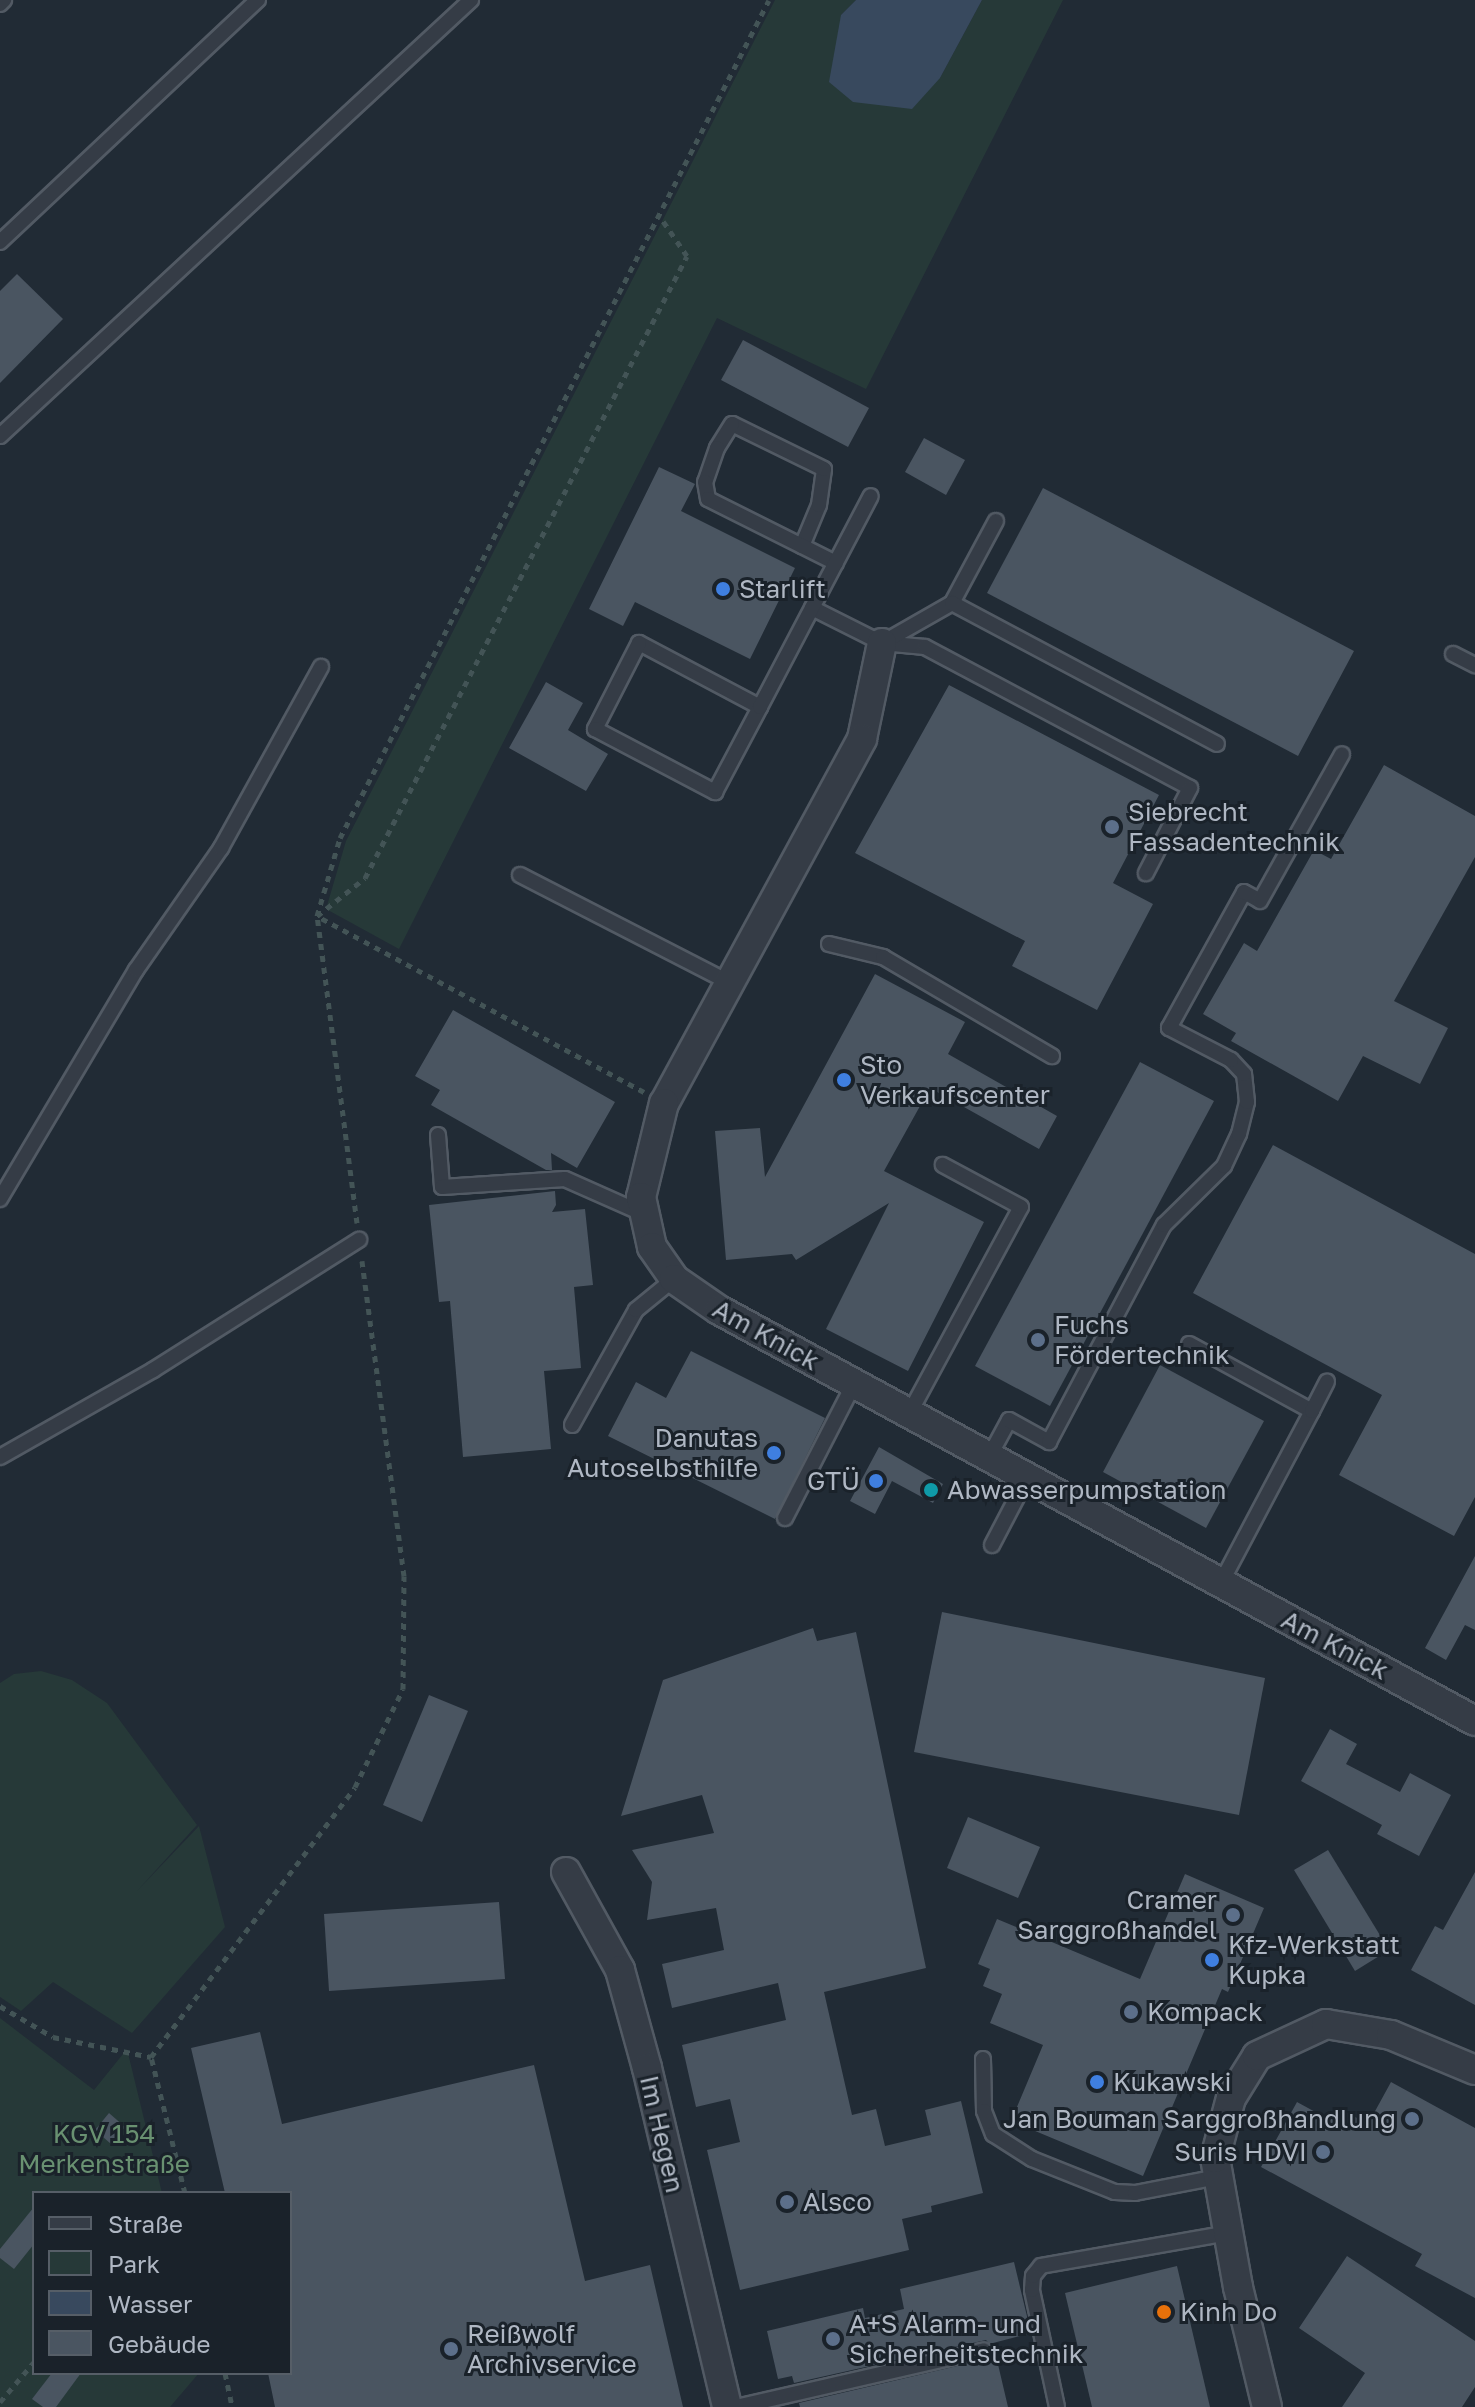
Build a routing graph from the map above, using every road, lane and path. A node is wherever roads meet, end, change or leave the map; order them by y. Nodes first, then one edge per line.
1 (258, 0) edge
2 (471, 0) edge
3 (769, 0) edge
4 (661, 218) junction
5 (0, 242) edge
6 (0, 436) edge
7 (871, 496) dead end
8 (996, 521) dead end
9 (802, 546) junction
10 (836, 563) junction
11 (952, 603) junction
12 (812, 608) junction
13 (882, 643) junction
14 (1453, 654) dead end
15 (1475, 665) edge
16 (321, 667) dead end
17 (760, 707) junction
18 (1217, 744) dead end
19 (1342, 754) dead end
20 (1146, 873) dead end
21 (520, 875) dead end
22 (317, 916) junction
23 (829, 944) dead end
24 (730, 983) junction
25 (1052, 1056) dead end
26 (664, 1103) junction
27 (438, 1135) dead end
28 (943, 1165) dead end
29 (0, 1199) edge
30 (645, 1214) junction
31 (359, 1240) junction
32 (674, 1279) junction
33 (1189, 1344) dead end
34 (1327, 1382) dead end
35 (854, 1384) junction
36 (1312, 1411) junction
37 (909, 1414) junction
38 (572, 1425) dead end
39 (0, 1457) edge
40 (989, 1457) junction
41 (1027, 1478) junction
42 (785, 1518) dead end
43 (992, 1545) dead end
44 (1221, 1583) junction
45 (1475, 1721) edge
46 (566, 1872) dead end
47 (0, 2006) edge
48 (151, 2057) junction
49 (983, 2059) dead end
50 (1475, 2070) edge
51 (1218, 2177) junction
52 (183, 2185) junction
53 (178, 2191) edge
54 (184, 2191) edge
55 (1228, 2233) junction
56 (984, 2350) dead end
57 (32, 2364) edge
58 (225, 2375) edge
59 (0, 2402) edge
60 (232, 2407) edge
61 (727, 2407) edge
62 (736, 2407) edge
63 (1057, 2407) edge
64 (1267, 2407) edge

1 - 5 lane
2 - 6 lane
3 - 4 path
4 - 22 path
4 - 22 path
7 - 10 lane
8 - 11 lane
9 - 9 lane
9 - 10 lane
10 - 12 lane
11 - 13 lane
11 - 18 lane
12 - 13 lane
12 - 17 lane
13 - 20 lane
13 - 24 street, Am Knick
14 - 15 lane
16 - 29 lane
17 - 17 lane
19 - 40 lane
21 - 24 lane
22 - 26 path
22 - 31 path
23 - 25 lane
24 - 26 street, Am Knick
26 - 30 street, Am Knick
27 - 30 lane
28 - 37 lane
30 - 32 street, Am Knick
31 - 39 lane
31 - 48 path
32 - 35 street, Am Knick
32 - 38 lane
33 - 36 lane
34 - 36 lane
35 - 37 street, Am Knick
35 - 42 lane
36 - 44 lane
37 - 40 street, Am Knick
40 - 41 street, Am Knick
41 - 43 lane
41 - 44 street, Am Knick
44 - 45 street, Am Knick
46 - 61 street, Im Hegen
47 - 48 path
48 - 52 path
49 - 51 lane
50 - 51 street
51 - 55 street
52 - 53 path
52 - 54 path
55 - 63 lane
55 - 64 street
56 - 62 lane
57 - 59 path
58 - 60 path

